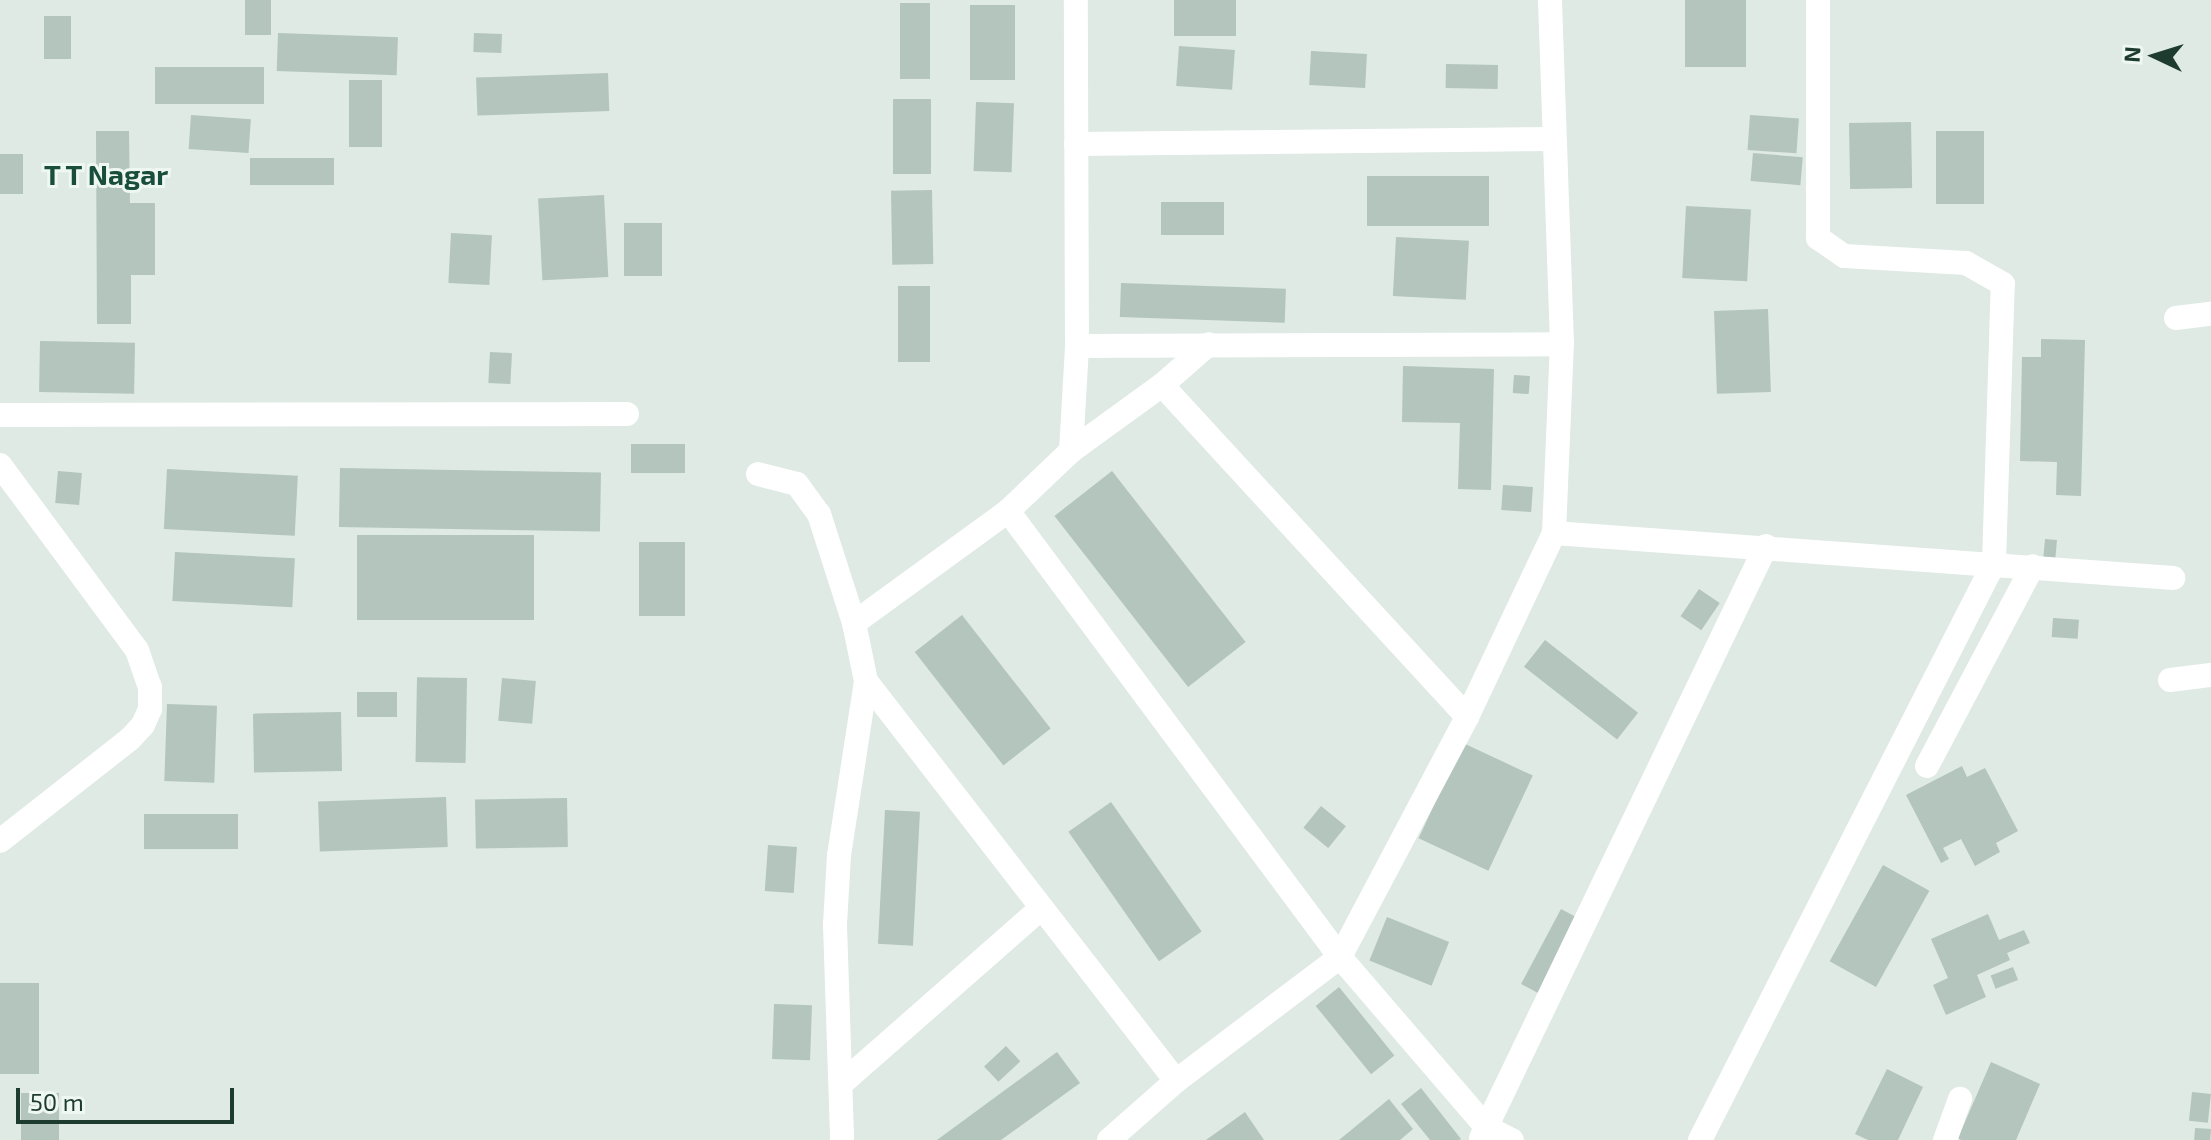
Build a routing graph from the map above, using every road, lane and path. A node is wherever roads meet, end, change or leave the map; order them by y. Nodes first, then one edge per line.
1 (1076, 0) edge
2 (1550, 0) edge
3 (1818, 0) edge
4 (1553, 139) junction
5 (1076, 144) junction
6 (2211, 314) edge
7 (2176, 318) dead end
8 (1209, 344) junction
9 (1562, 344) junction
10 (1077, 346) junction
11 (1162, 385) junction
12 (627, 414) dead end
13 (0, 415) edge
14 (1071, 451) junction
15 (0, 465) edge
16 (758, 474) dead end
17 (1008, 511) junction
18 (1554, 533) junction
19 (1766, 546) junction
20 (1994, 563) junction
21 (2033, 566) junction
22 (2173, 578) dead end
23 (854, 623) junction
24 (2211, 675) edge
25 (2170, 680) dead end
26 (866, 681) junction
27 (1467, 717) junction
28 (1927, 766) dead end
29 (0, 841) edge
30 (1041, 908) junction
31 (1340, 957) junction
32 (1176, 1081) junction
33 (841, 1084) junction
34 (1960, 1099) dead end
35 (1479, 1136) edge
36 (842, 1140) edge
37 (1109, 1140) edge
38 (1512, 1140) edge
39 (1700, 1140) edge
40 (1945, 1140) edge

1 - 5 street
2 - 4 street
3 - 20 street
4 - 5 street
4 - 9 street
5 - 10 street
6 - 7 street
8 - 9 street
8 - 10 street
8 - 11 street
9 - 18 street
10 - 14 street
11 - 14 street
11 - 27 street
12 - 13 street
14 - 17 street
15 - 29 street
16 - 23 street
17 - 23 street
17 - 31 street
18 - 19 street
18 - 27 street
19 - 20 street
19 - 35 street
20 - 21 street
20 - 39 street
21 - 22 street
21 - 28 street
23 - 26 street
24 - 25 street
26 - 30 street
26 - 33 street
27 - 31 street
30 - 32 street
30 - 33 street
31 - 32 street
31 - 35 street
32 - 37 street
33 - 36 street
34 - 40 street
35 - 38 street

